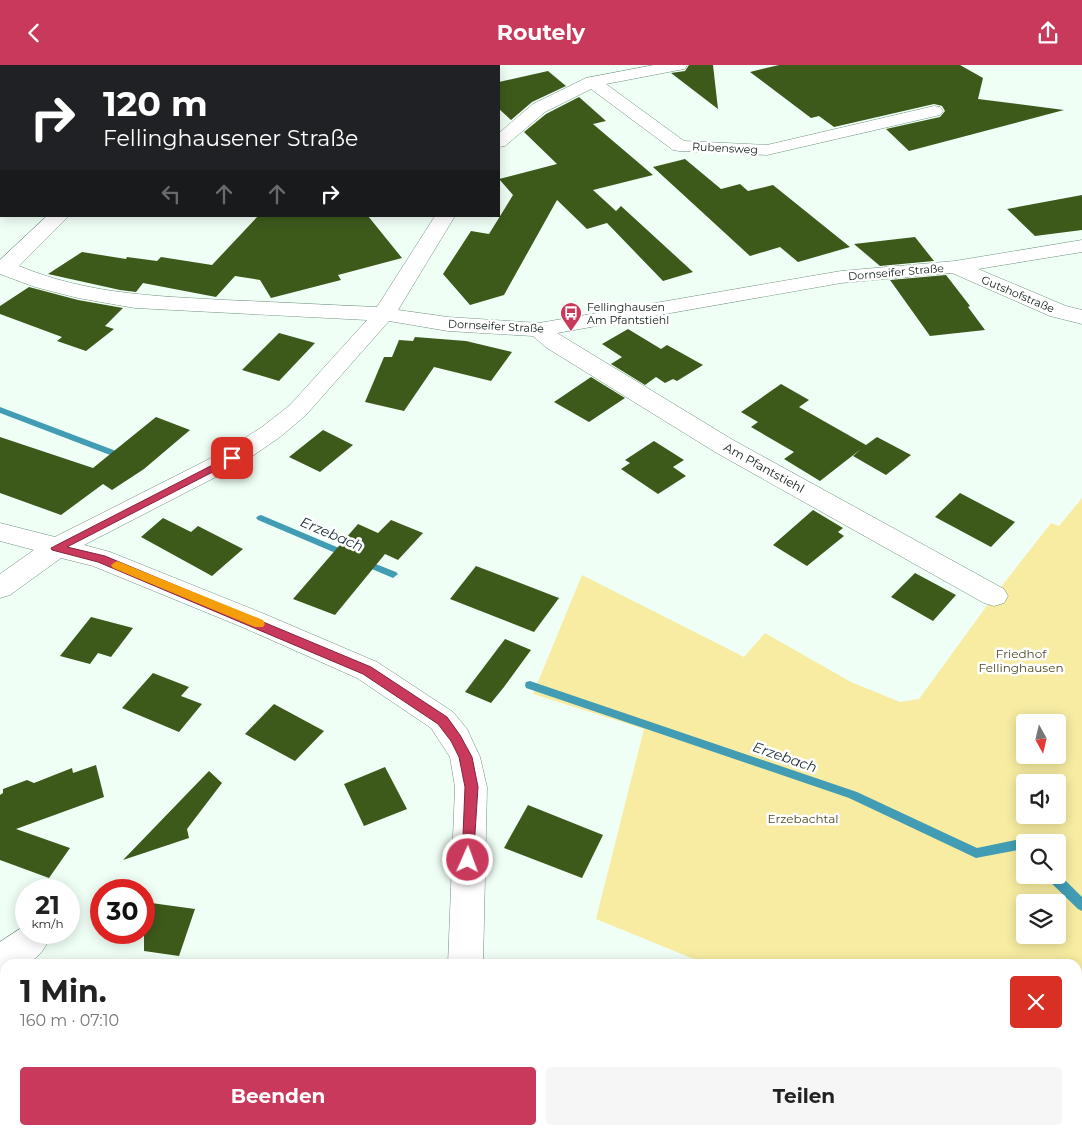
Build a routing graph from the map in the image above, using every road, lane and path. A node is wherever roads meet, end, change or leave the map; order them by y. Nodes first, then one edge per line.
1 (679, 65) edge
2 (592, 82) junction
3 (934, 111) dead end
4 (500, 141) edge
5 (58, 217) edge
6 (445, 217) edge
7 (1082, 246) edge
8 (2, 267) edge
9 (955, 267) junction
10 (384, 314) junction
11 (1082, 317) edge
12 (539, 330) junction
13 (0, 532) edge
14 (56, 548) junction
15 (0, 588) edge
16 (994, 596) dead end
17 (25, 944) edge
18 (5, 959) edge
19 (465, 959) edge

1 - 2 street
2 - 3 street, Rubensweg
2 - 4 street
5 - 8 street
6 - 10 street
7 - 9 street, Dornseifer Straße
8 - 10 street, Dornseifer Straße
9 - 11 street, Gutshofstraße
9 - 12 street, Dornseifer Straße
10 - 12 street, Dornseifer Straße
10 - 14 street
12 - 16 street, Am Pfantstiehl
13 - 14 street
14 - 15 street
14 - 19 street
17 - 18 street

